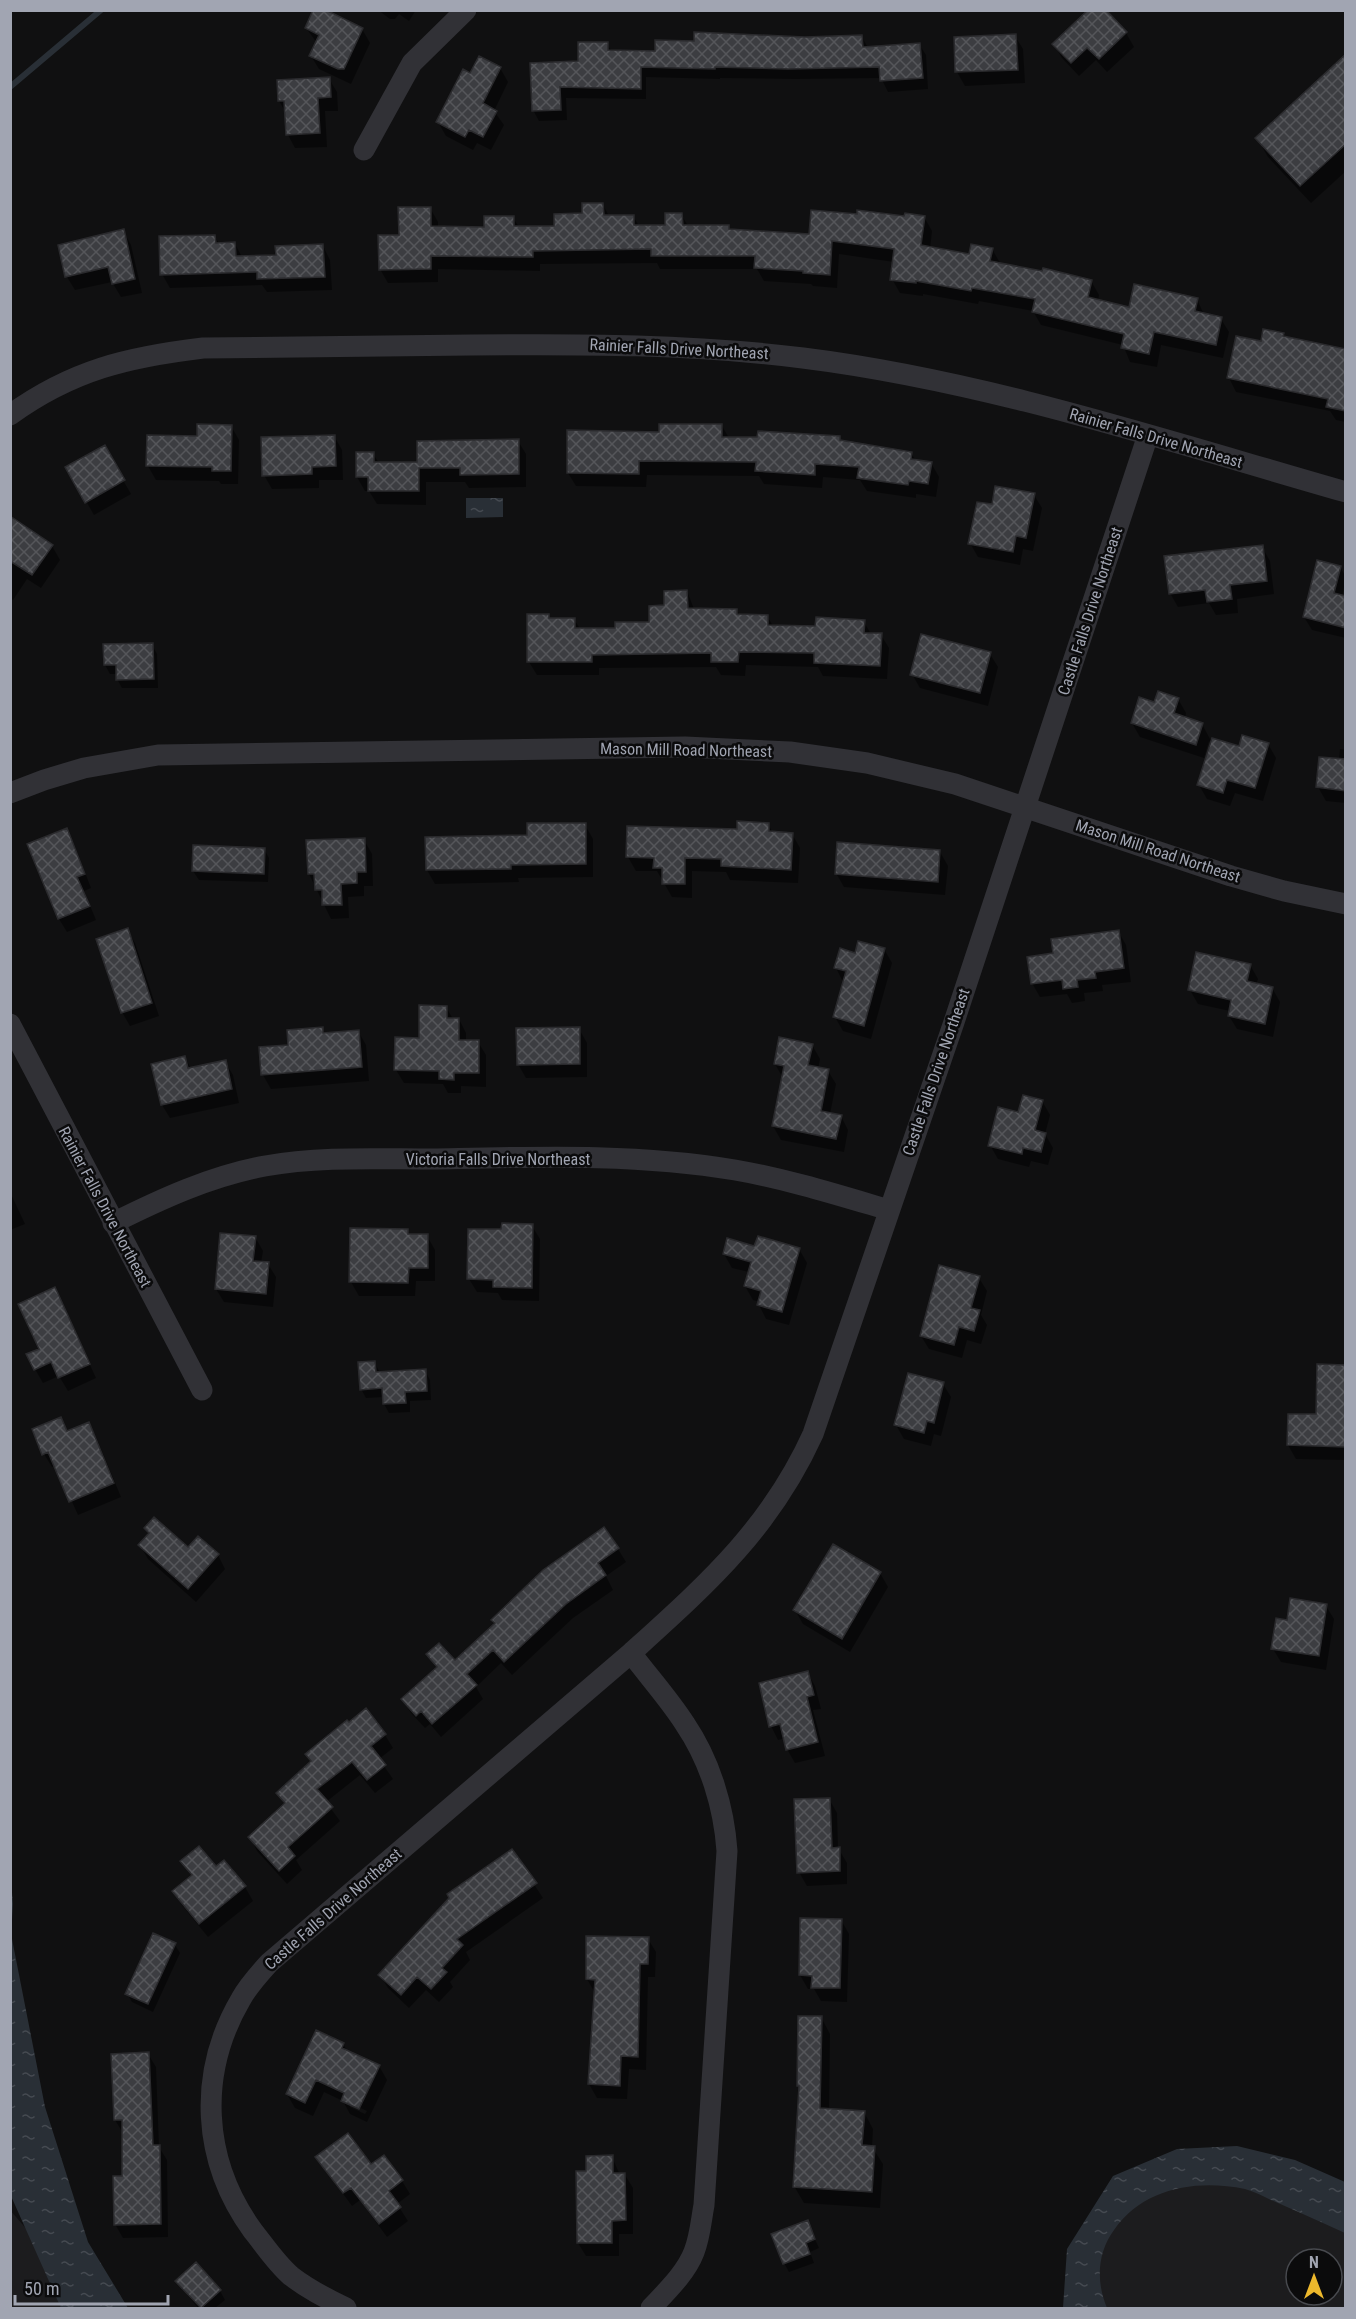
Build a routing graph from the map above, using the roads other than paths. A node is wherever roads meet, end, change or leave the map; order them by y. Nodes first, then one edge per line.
1 (466, 10) edge
2 (364, 150) dead end
3 (10, 416) edge
4 (1148, 435) junction
5 (1346, 492) edge
6 (10, 793) edge
7 (1025, 806) junction
8 (1346, 904) edge
9 (10, 1024) edge
10 (889, 1210) junction
11 (113, 1223) junction
12 (201, 1390) dead end
13 (631, 1653) junction
14 (346, 2308) edge
15 (651, 2308) edge

1 - 2 street
3 - 4 street, Rainier Falls Drive Northeast
4 - 5 street, Rainier Falls Drive Northeast
4 - 7 street, Castle Falls Drive Northeast
6 - 7 street, Mason Mill Road Northeast
7 - 8 street, Mason Mill Road Northeast
7 - 10 street, Castle Falls Drive Northeast
9 - 11 street, Rainier Falls Drive Northeast
10 - 11 street, Victoria Falls Drive Northeast
10 - 13 street, Castle Falls Drive Northeast
11 - 12 street, Rainier Falls Drive Northeast
13 - 14 street, Castle Falls Drive Northeast
13 - 15 street

